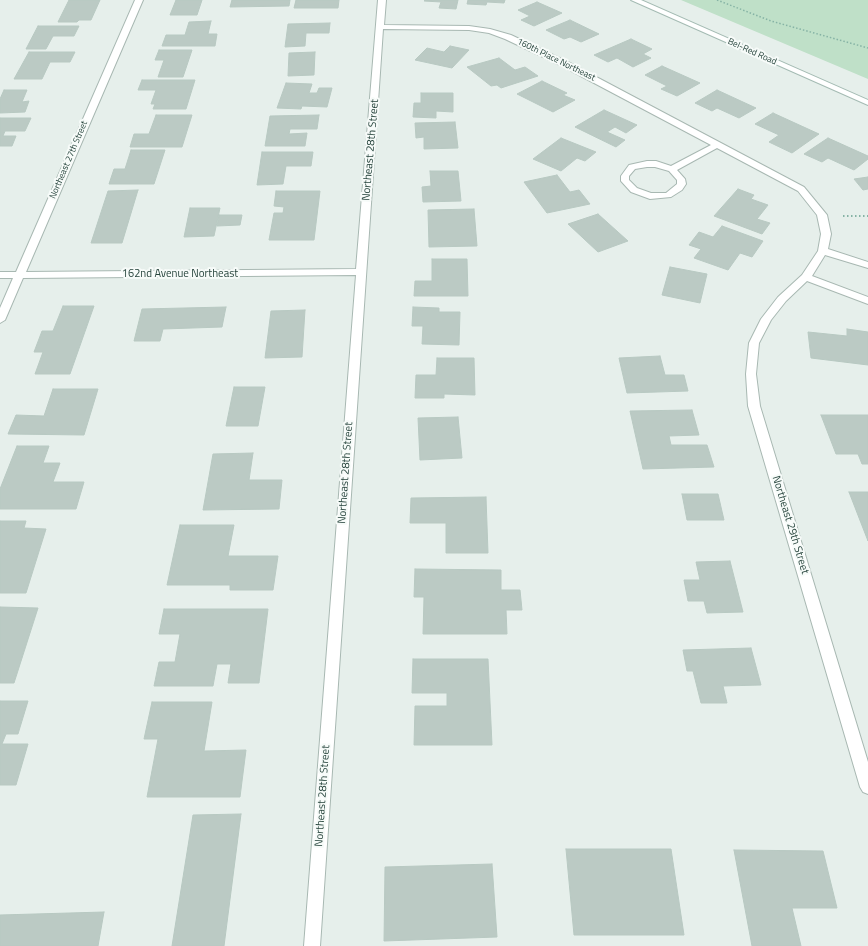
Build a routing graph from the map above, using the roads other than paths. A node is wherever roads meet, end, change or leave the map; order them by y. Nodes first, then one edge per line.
1 (139, 0) edge
2 (382, 0) edge
3 (635, 0) edge
4 (380, 27) junction
5 (868, 103) edge
6 (717, 145) junction
7 (672, 170) junction
8 (824, 251) junction
9 (868, 265) edge
10 (361, 272) junction
11 (0, 275) edge
12 (20, 275) junction
13 (806, 277) junction
14 (868, 301) edge
15 (0, 320) edge
16 (868, 787) edge
17 (312, 946) edge

1 - 12 street, Northeast 27th Street
2 - 4 street, Northeast 28th Street
3 - 5 street, Bel-Red Road
4 - 6 street, 160th Place Northeast
4 - 10 street, Northeast 28th Street
6 - 7 street
6 - 8 street, 160th Place Northeast
7 - 7 street
8 - 9 street
8 - 13 street, Northeast 29th Street
10 - 12 street, 162nd Avenue Northeast
10 - 17 street, Northeast 28th Street
11 - 12 street, 162nd Avenue Northeast
12 - 15 street, Northeast 27th Street
13 - 14 street
13 - 16 street, Northeast 29th Street

